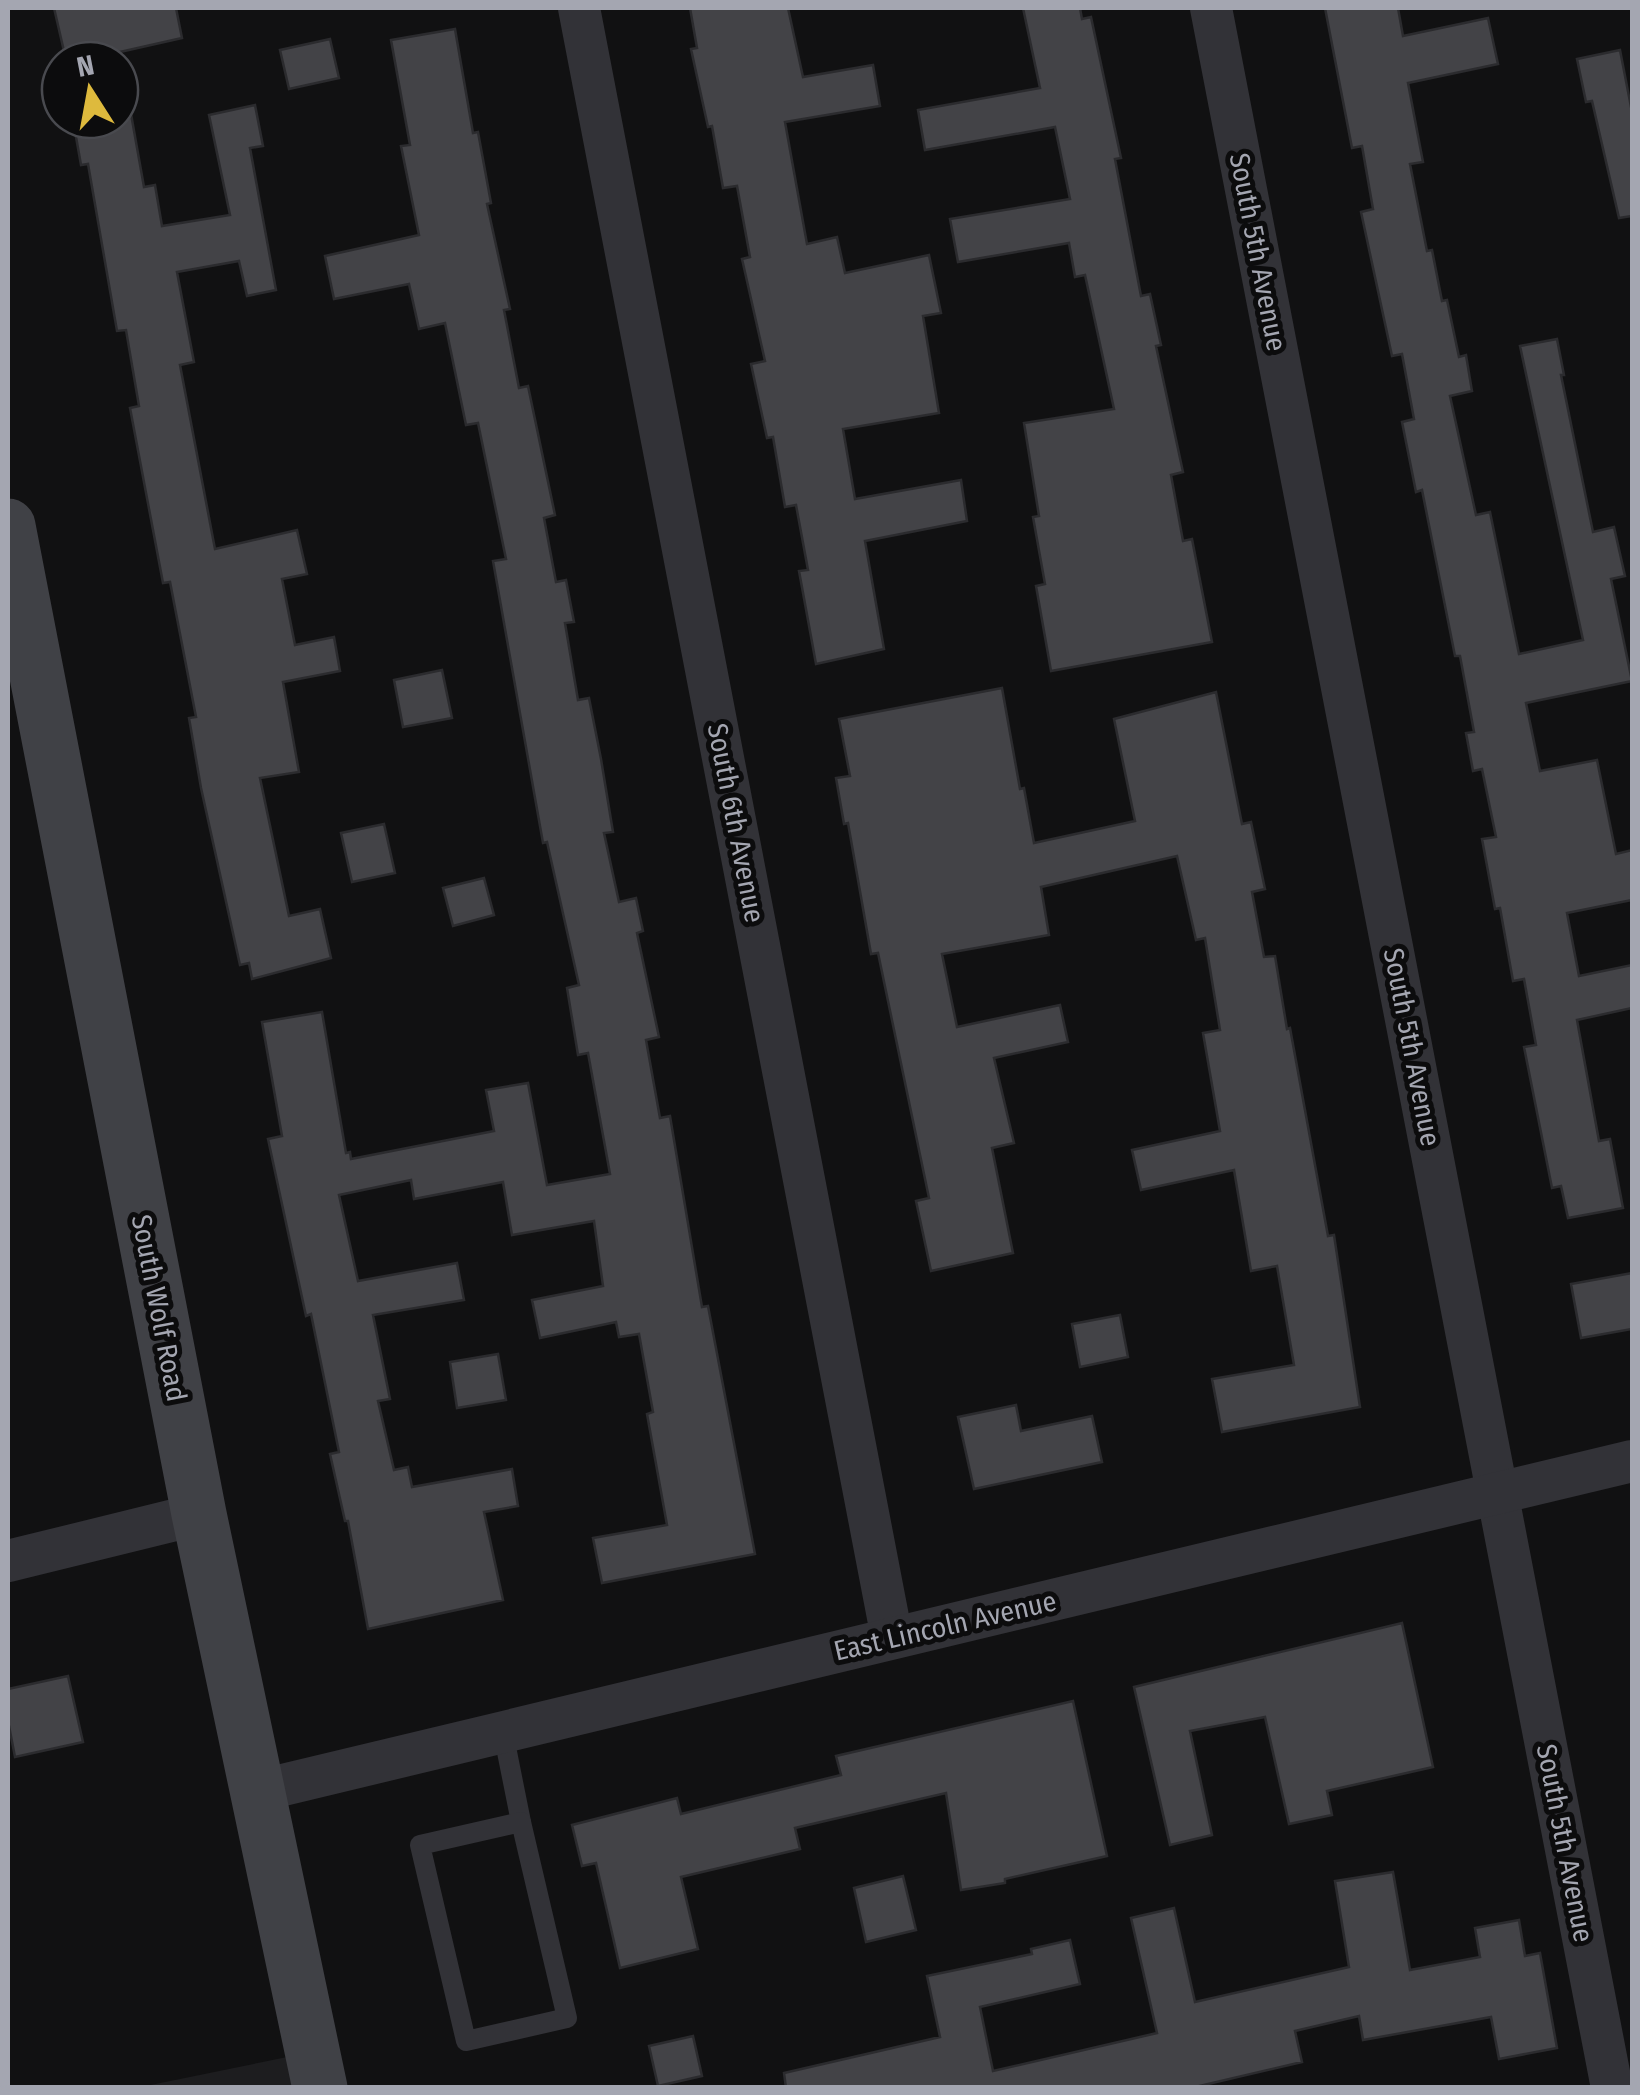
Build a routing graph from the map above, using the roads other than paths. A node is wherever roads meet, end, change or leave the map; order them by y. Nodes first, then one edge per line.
1 (579, 8) edge
2 (1211, 8) edge
3 (8, 526) edge
4 (1632, 1461) edge
5 (1498, 1493) junction
6 (200, 1514) junction
7 (8, 1561) edge
8 (892, 1638) junction
9 (503, 1732) junction
10 (258, 1791) junction
11 (521, 1822) junction
12 (320, 2088) edge
13 (1612, 2088) edge

1 - 8 street, South 6th Avenue
2 - 5 street, South 5th Avenue
3 - 6 main road, South Wolf Road
4 - 5 street, East Lincoln Avenue
5 - 8 street, East Lincoln Avenue
5 - 13 street, South 5th Avenue
6 - 7 street
6 - 10 main road, South Wolf Road
8 - 9 street, East Lincoln Avenue
9 - 10 street, East Lincoln Avenue
9 - 11 lane
10 - 12 main road, South Wolf Road
11 - 11 lane

